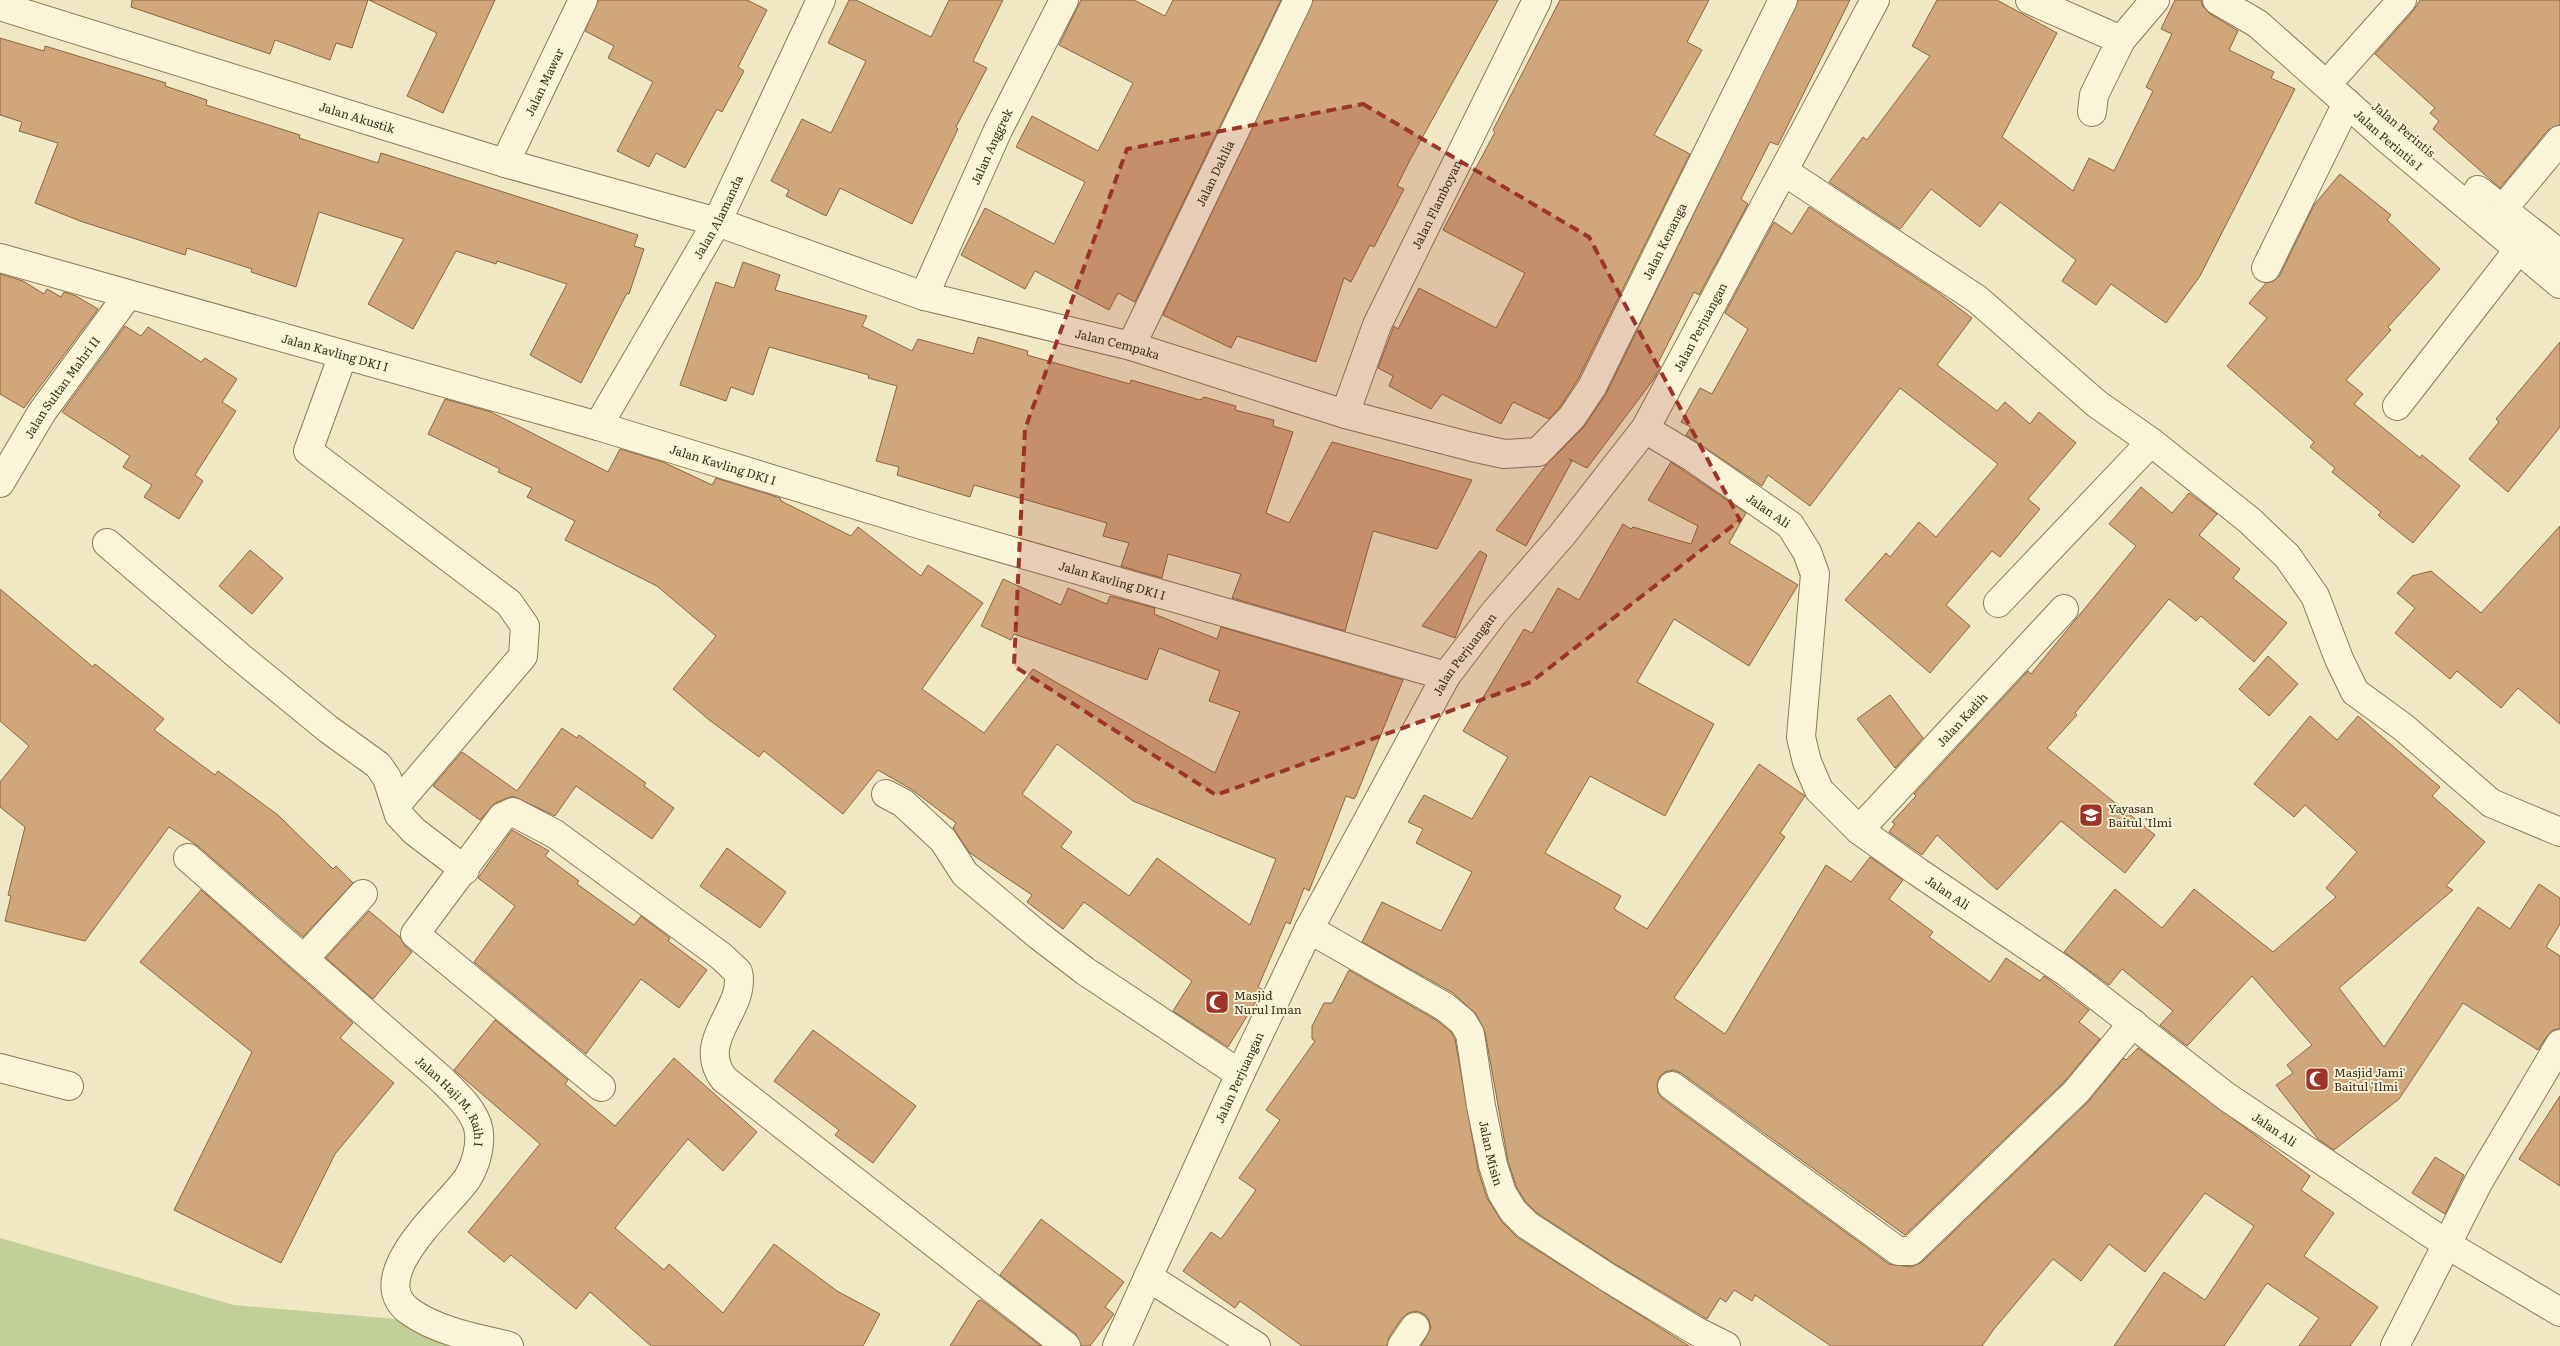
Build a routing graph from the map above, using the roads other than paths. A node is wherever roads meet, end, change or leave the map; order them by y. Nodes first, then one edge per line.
1 (821, 0) edge
2 (1064, 0) edge
3 (1298, 0) edge
4 (1537, 0) edge
5 (1783, 0) edge
6 (1875, 0) edge
7 (2030, 0) edge
8 (2155, 0) edge
9 (2217, 0) edge
10 (2251, 0) edge
11 (2402, 0) edge
12 (577, 2) edge
13 (0, 6) edge
14 (2121, 40) junction
15 (2337, 73) junction
16 (2347, 103) junction
17 (2092, 112) dead end
18 (2560, 140) edge
19 (505, 163) junction
20 (1785, 172) junction
21 (2502, 210) junction
22 (717, 222) junction
23 (2520, 249) junction
24 (2560, 254) edge
25 (0, 258) edge
26 (2266, 268) dead end
27 (2560, 284) edge
28 (128, 295) junction
29 (924, 296) junction
30 (1131, 346) junction
31 (343, 354) junction
32 (2397, 406) dead end
33 (1345, 414) junction
34 (598, 426) junction
35 (1645, 429) junction
36 (2151, 442) junction
37 (1519, 453) joint
38 (0, 483) edge
39 (107, 543) dead end
40 (1998, 602) dead end
41 (2064, 609) dead end
42 (1446, 676) junction
43 (886, 794) dead end
44 (397, 804) junction
45 (1859, 830) junction
46 (2560, 832) edge
47 (188, 858) dead end
48 (465, 870) junction
49 (363, 894) dead end
50 (1309, 929) junction
51 (304, 960) junction
52 (2133, 1024) junction
53 (2560, 1044) edge
54 (0, 1068) edge
55 (1240, 1074) junction
56 (2551, 1083) edge
57 (69, 1086) dead end
58 (1672, 1086) dead end
59 (601, 1087) dead end
60 (2448, 1245) junction
61 (1148, 1277) junction
62 (2560, 1312) edge
63 (509, 1346) edge
64 (1066, 1346) edge
65 (1117, 1346) edge
66 (1256, 1346) edge
67 (1726, 1346) edge
68 (2395, 1346) edge

1 - 22 street, Jalan Alamanda
2 - 29 street, Jalan Anggrek
3 - 30 street, Jalan Dahlia
4 - 33 street, Jalan Flamboyan
5 - 37 street, Jalan Kenanga
6 - 20 street, Jalan Perjuangan
7 - 14 street
8 - 14 street
9 - 16 street, Jalan Perintis I
10 - 15 street, Jalan Perintis
11 - 15 street
12 - 19 street, Jalan Mawar
13 - 19 street, Jalan Akustik
14 - 17 street
15 - 21 street, Jalan Perintis
16 - 23 street, Jalan Perintis I
16 - 26 street
18 - 21 street
19 - 22 street, Jalan Akustik
20 - 35 street, Jalan Perjuangan
20 - 36 street
21 - 24 street, Jalan Perintis
22 - 29 street, Jalan Cempaka
22 - 34 street, Jalan Alamanda
23 - 27 street, Jalan Perintis I
23 - 32 street
25 - 28 street, Jalan Kavling DKI I
28 - 31 street, Jalan Kavling DKI I
28 - 38 street, Jalan Sultan Mahri II
29 - 30 street, Jalan Cempaka
30 - 33 street, Jalan Cempaka
31 - 34 street, Jalan Kavling DKI I
31 - 44 street
33 - 37 street, Jalan Cempaka
34 - 42 street, Jalan Kavling DKI I
35 - 42 street, Jalan Perjuangan
35 - 45 street, Jalan Ali
36 - 40 street
36 - 46 street
39 - 44 street
41 - 45 street, Jalan Kadih
42 - 50 street, Jalan Perjuangan
43 - 55 street
44 - 48 street
45 - 52 street, Jalan Ali
47 - 51 street, Jalan Haji M. Raih I
48 - 59 street
48 - 64 street
49 - 51 street
50 - 55 street, Jalan Perjuangan
50 - 67 street, Jalan Misin
51 - 63 street, Jalan Haji M. Raih I
52 - 58 street
52 - 60 street, Jalan Ali
53 - 56 street
54 - 57 street
55 - 61 street, Jalan Perjuangan
56 - 60 street
60 - 62 street, Jalan Ali
60 - 68 street
61 - 65 street, Jalan Perjuangan
61 - 66 street

